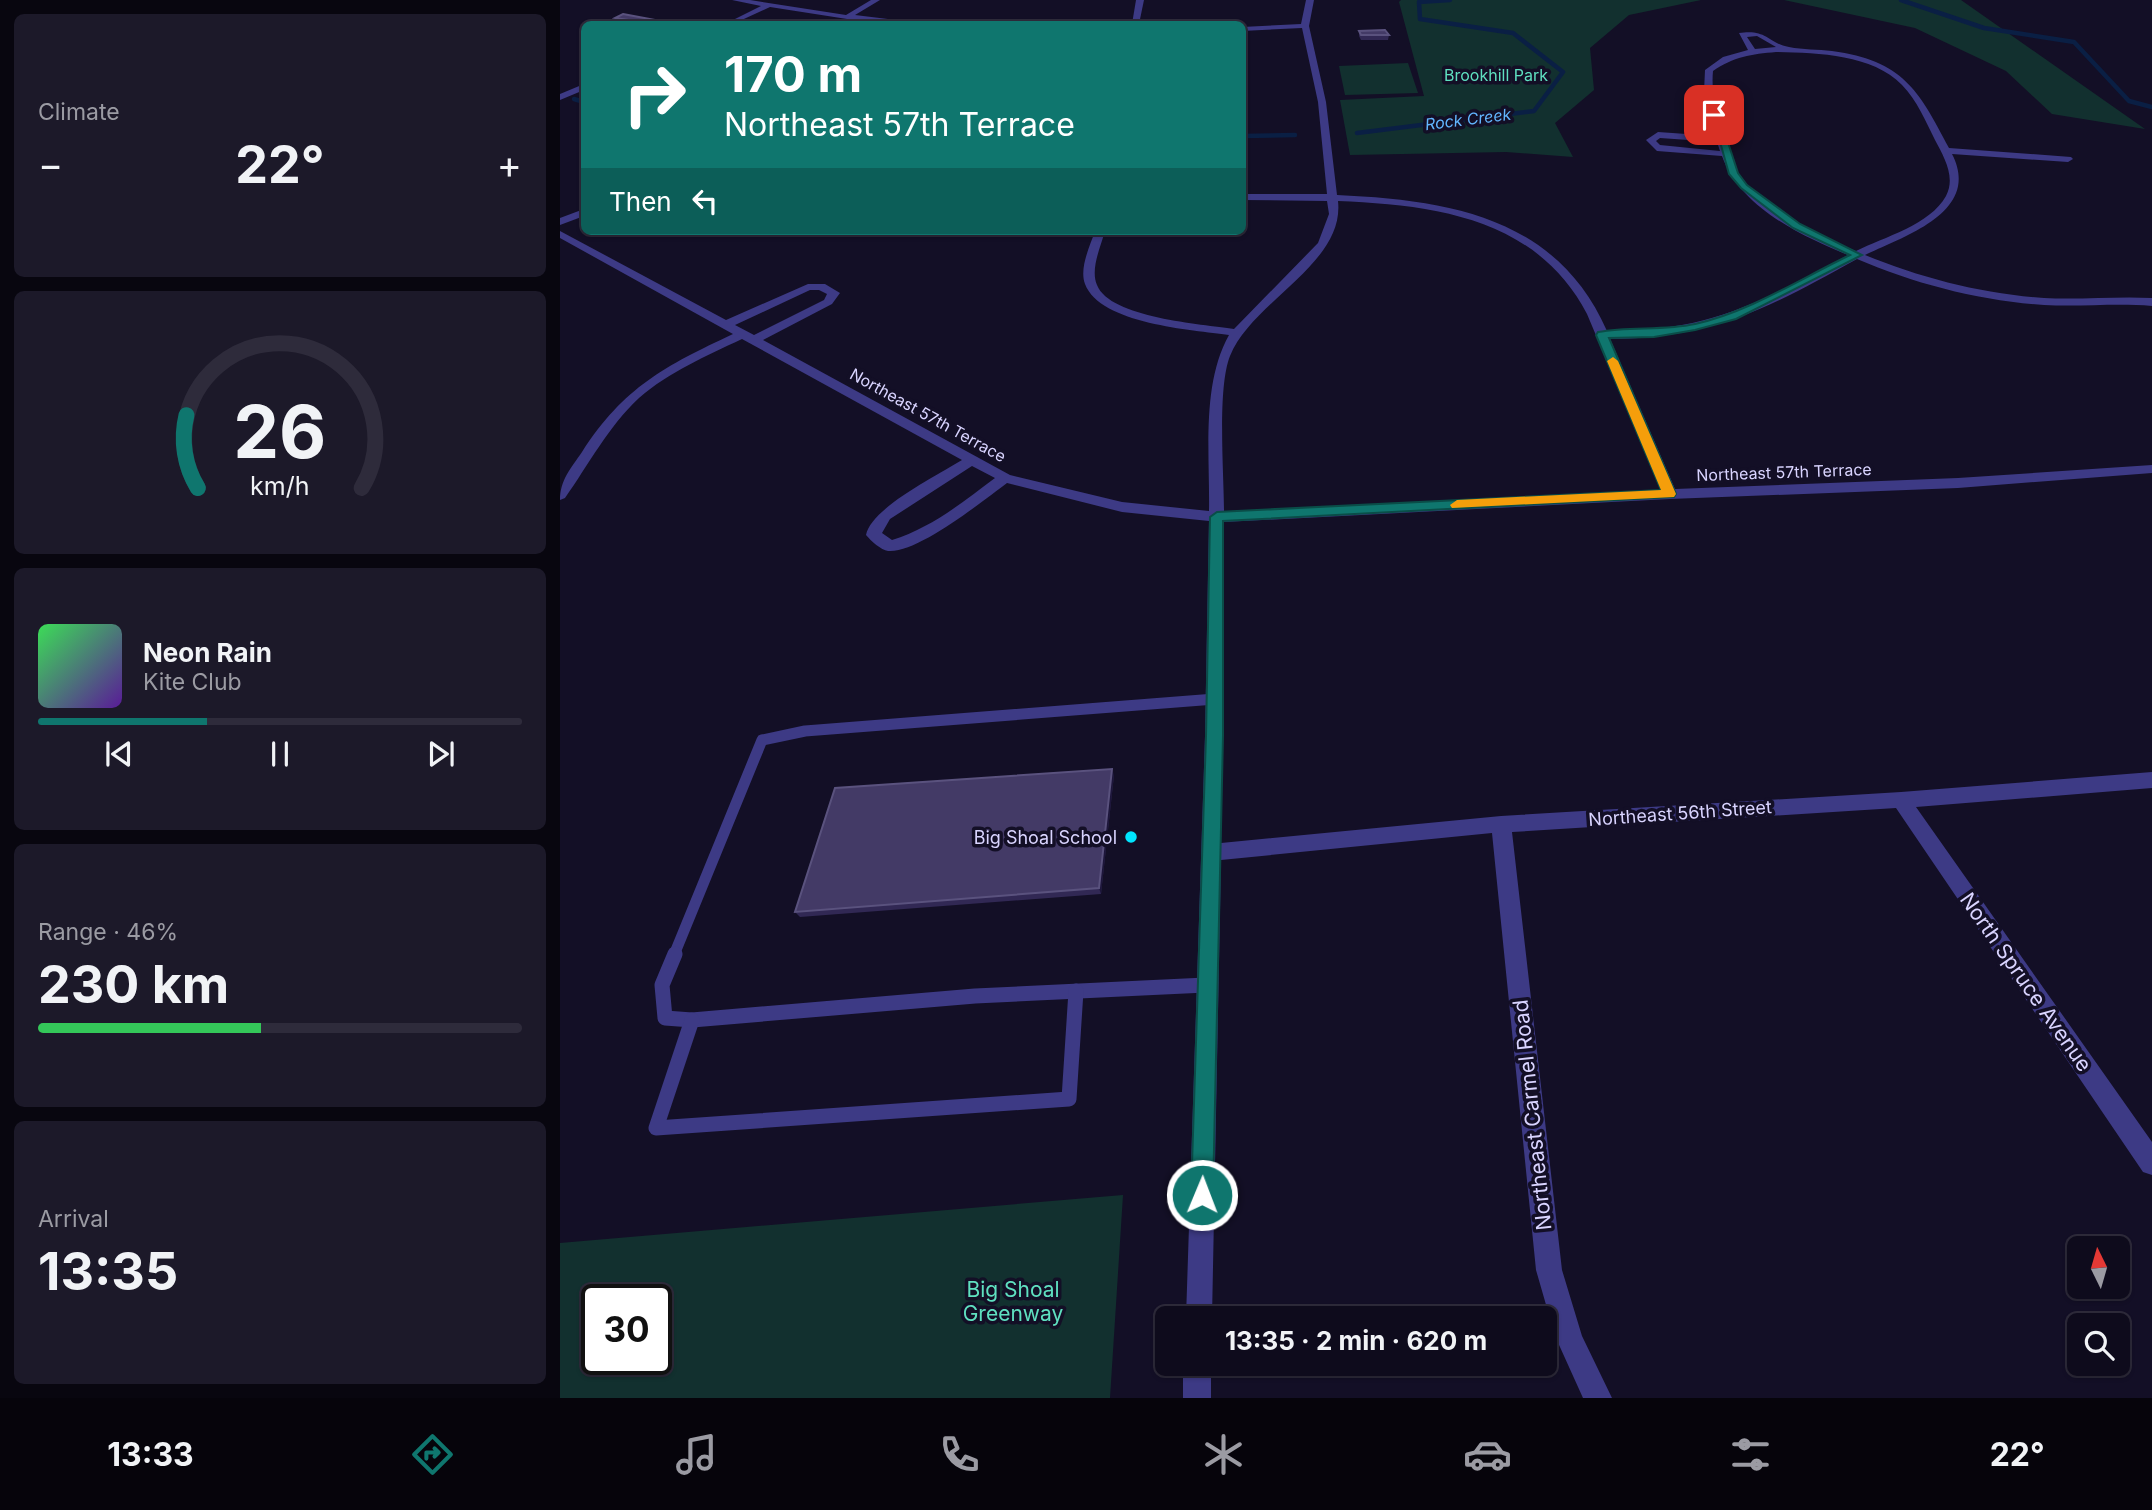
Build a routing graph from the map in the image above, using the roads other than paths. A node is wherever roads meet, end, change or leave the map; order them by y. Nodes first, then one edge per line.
1 (736, 0) edge
2 (876, 0) edge
3 (1140, 0) edge
4 (1310, 0) edge
5 (769, 5) junction
6 (847, 17) junction
7 (734, 21) edge
8 (868, 21) edge
9 (1136, 21) edge
10 (1305, 26) junction
11 (1246, 29) edge
12 (1786, 50) junction
13 (1753, 52) junction
14 (581, 88) edge
15 (560, 96) edge
16 (1721, 139) junction
17 (1945, 151) junction
18 (1727, 154) junction
19 (2068, 159) dead end
20 (1246, 197) edge
21 (1334, 197) junction
22 (581, 213) edge
23 (560, 222) edge
24 (560, 233) edge
25 (1099, 235) edge
26 (1857, 255) junction
27 (2152, 302) edge
28 (725, 325) junction
29 (1237, 333) junction
30 (1602, 335) junction
31 (748, 337) junction
32 (973, 459) junction
33 (2152, 469) edge
34 (1005, 478) junction
35 (1670, 494) junction
36 (560, 495) edge
37 (1217, 517) junction
38 (1215, 699) junction
39 (2152, 780) edge
40 (1900, 800) junction
41 (1501, 824) junction
42 (1209, 853) junction
43 (1206, 985) junction
44 (1076, 991) junction
45 (692, 1020) junction
46 (2152, 1163) edge
47 (1199, 1306) edge
48 (1197, 1376) edge
49 (1196, 1398) edge
50 (1598, 1398) edge

1 - 5 street
2 - 6 street
3 - 9 street
4 - 10 street
5 - 6 street
5 - 7 street
6 - 8 street
10 - 11 street
10 - 21 street
12 - 13 street
12 - 13 street
12 - 17 street
13 - 16 street
14 - 15 street
16 - 18 street
16 - 18 street
17 - 19 street
17 - 26 street
18 - 26 street
20 - 21 street
21 - 29 street
21 - 30 street
22 - 23 street
24 - 28 street, Northeast 57th Terrace
25 - 29 street
26 - 27 street
26 - 30 street
28 - 31 street, Northeast 57th Terrace
28 - 31 street
29 - 37 street
30 - 35 street
31 - 32 street, Northeast 57th Terrace
31 - 36 street
32 - 34 street, Northeast 57th Terrace
32 - 34 street
33 - 35 street, Northeast 57th Terrace
34 - 37 street, Northeast 57th Terrace
35 - 37 street, Northeast 57th Terrace
37 - 38 street
38 - 42 street
38 - 45 lane
39 - 40 street, Northeast 56th Street
40 - 41 street, Northeast 56th Street
40 - 46 street, North Spruce Avenue
41 - 42 street, Northeast 56th Street
41 - 50 street, Northeast Carmel Road
42 - 43 street
43 - 44 lane
43 - 47 street
44 - 45 lane
44 - 45 lane
48 - 49 street

